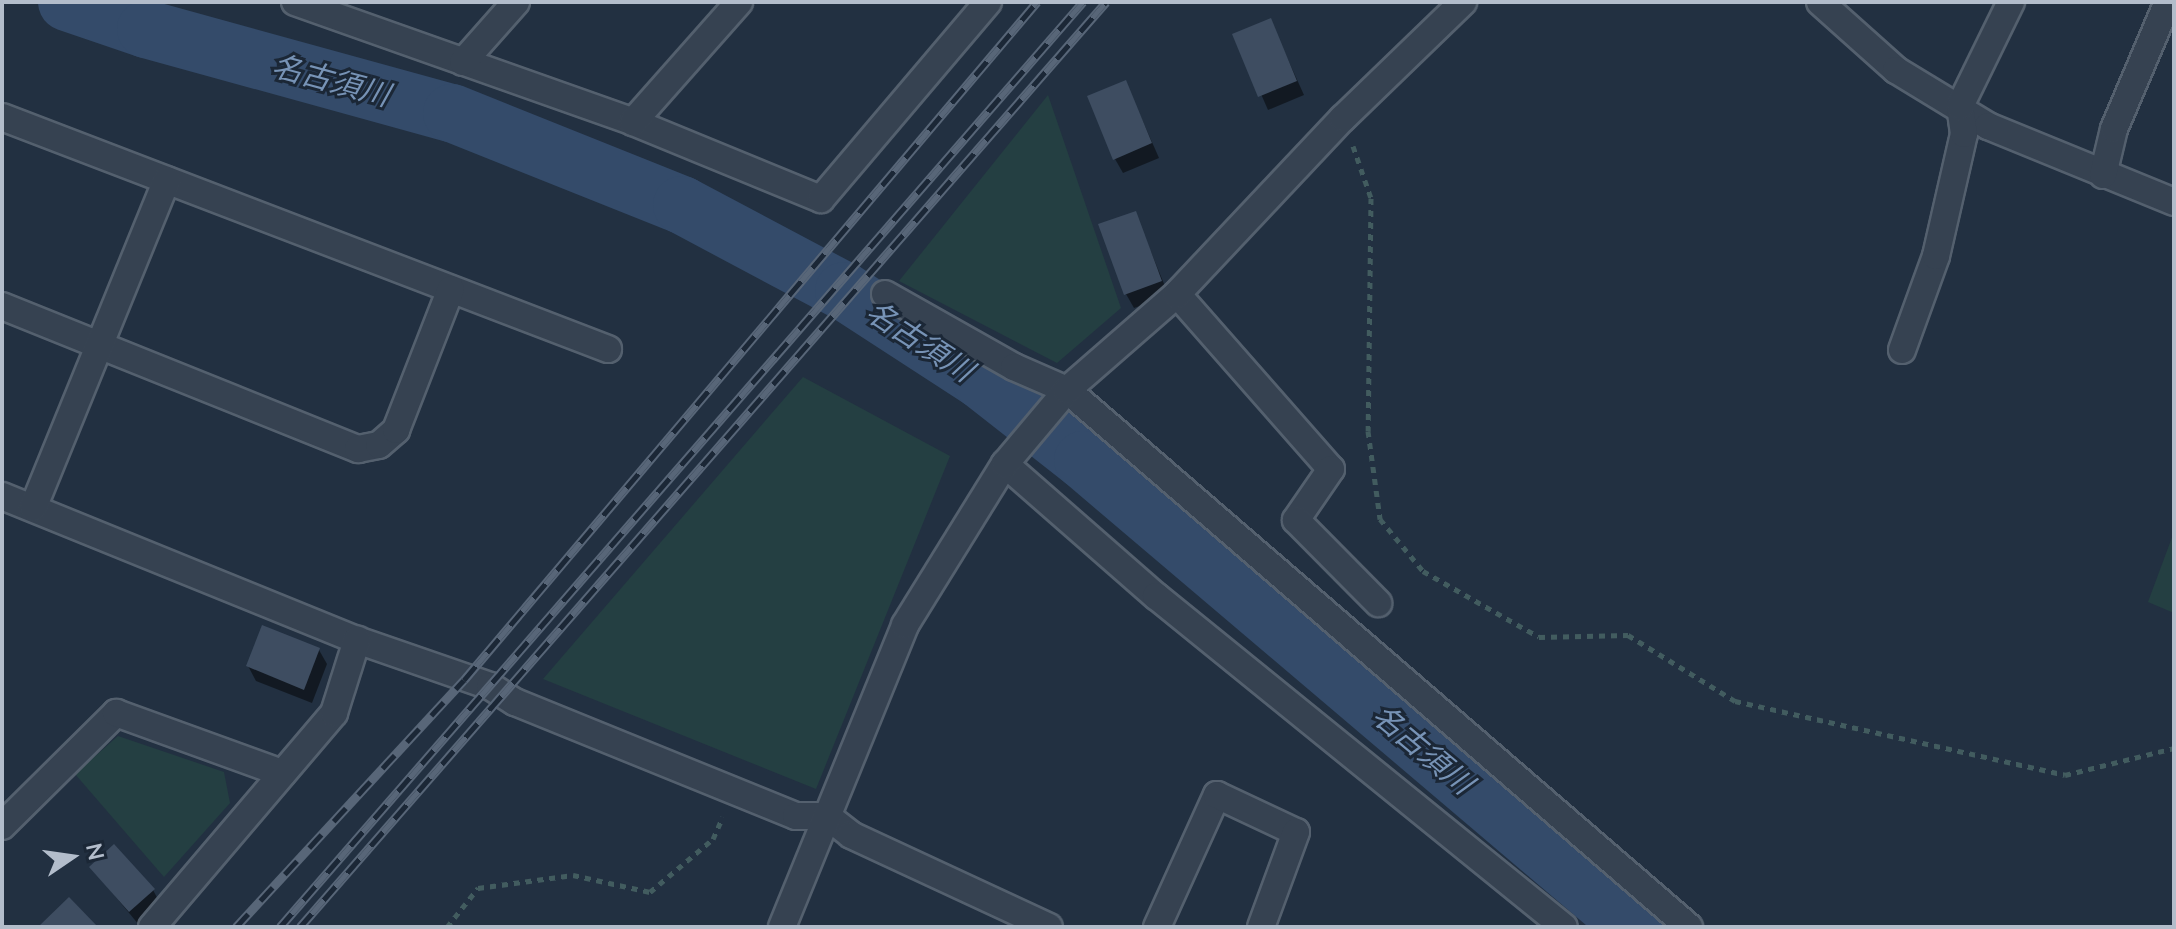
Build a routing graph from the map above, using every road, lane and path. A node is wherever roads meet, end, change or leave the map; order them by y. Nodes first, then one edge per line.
1 (295, 2) edge
2 (516, 2) edge
3 (739, 2) edge
4 (988, 2) edge
5 (1463, 2) edge
6 (1820, 2) edge
7 (2011, 2) edge
8 (2168, 2) edge
9 (463, 62) junction
10 (1960, 106) junction
11 (2, 117) edge
12 (1343, 118) junction
13 (633, 122) junction
14 (2103, 175) junction
15 (167, 180) junction
16 (2174, 202) edge
17 (451, 289) junction
18 (885, 294) dead end
19 (1177, 294) junction
20 (2, 306) edge
21 (100, 345) junction
22 (608, 349) dead end
23 (1902, 350) dead end
24 (1067, 390) junction
25 (1005, 464) junction
26 (2, 496) edge
27 (33, 508) junction
28 (1378, 603) dead end
29 (357, 640) junction
30 (2174, 748) edge
31 (282, 773) junction
32 (735, 791) junction
33 (827, 816) junction
34 (2, 826) edge
35 (152, 927) edge
36 (447, 927) edge
37 (782, 927) edge
38 (1049, 927) edge
39 (1157, 927) edge
40 (1261, 927) edge
41 (1564, 927) edge
42 (1689, 927) edge

1 - 9 street
2 - 9 street
3 - 13 street
4 - 13 street
5 - 12 street
6 - 10 street
7 - 10 street
8 - 14 street
9 - 13 street
10 - 14 street
10 - 23 street
11 - 15 street
12 - 19 street
12 - 30 path
14 - 16 street
15 - 17 street
15 - 21 street
17 - 21 street
17 - 22 street
18 - 24 street
19 - 24 street
19 - 28 street
20 - 21 street
21 - 27 street
24 - 25 street
24 - 42 street
25 - 33 street
25 - 41 street
26 - 27 street
27 - 29 street
29 - 31 street
29 - 32 street
31 - 34 street
31 - 35 street
32 - 33 street
32 - 36 path
33 - 37 street
33 - 38 street
39 - 40 street

